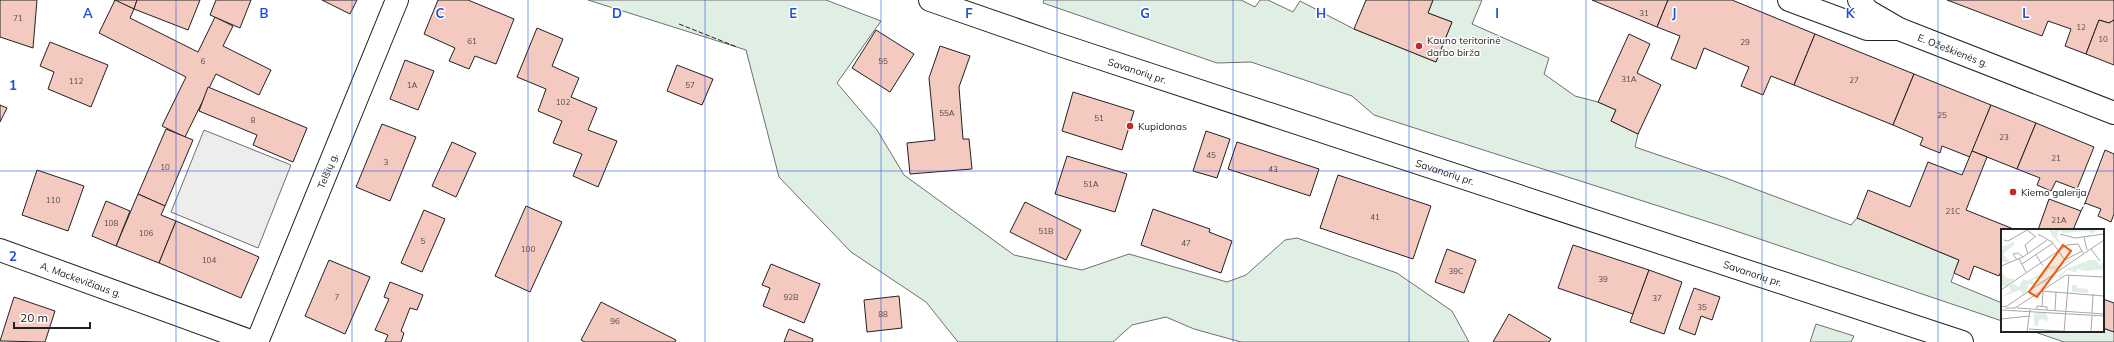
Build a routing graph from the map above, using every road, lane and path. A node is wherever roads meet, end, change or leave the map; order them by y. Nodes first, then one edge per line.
1 (397, 0) edge
2 (930, 0) edge
3 (1789, 0) edge
4 (1859, 0) edge
5 (1899, 29) junction
6 (2114, 113) edge
7 (0, 250) edge
8 (253, 342) edge
9 (256, 342) edge
10 (1962, 342) edge

1 - 9 main road, Telšių g.
2 - 10 main road, Savanorių pr.
3 - 5 main road, E. Ožeškienės g.
4 - 5 main road
5 - 6 main road, E. Ožeškienės g.
7 - 8 main road, A. Mackevičiaus g.

